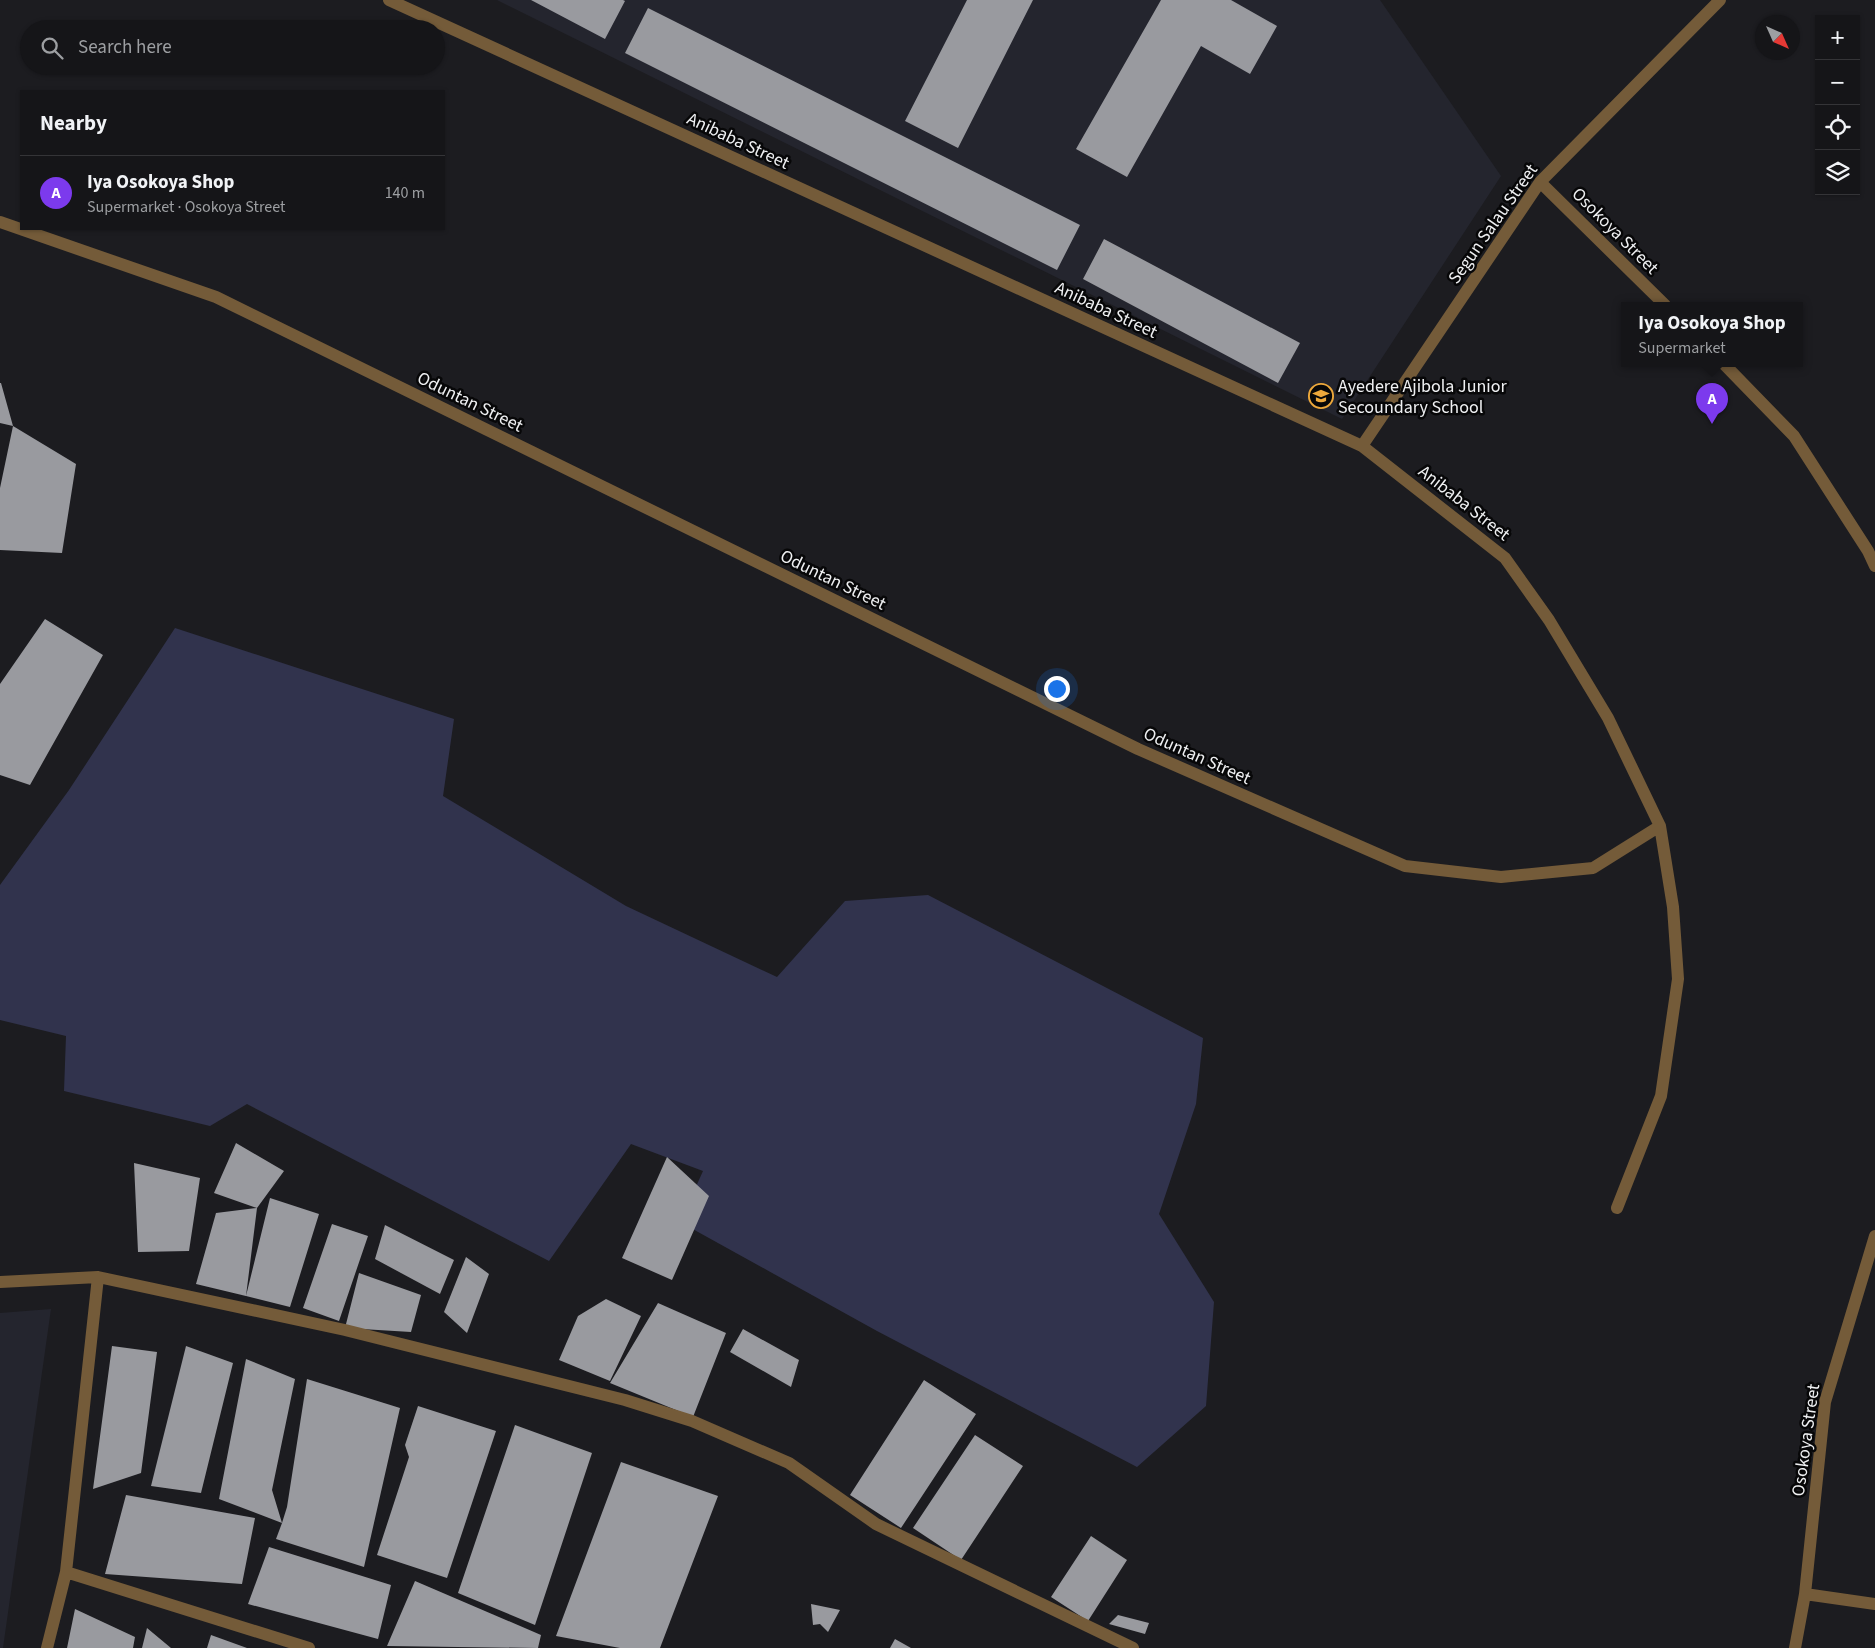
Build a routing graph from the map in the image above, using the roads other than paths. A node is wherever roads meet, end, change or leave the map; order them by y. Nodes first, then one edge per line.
1 (388, 0) edge
2 (1720, 0) edge
3 (432, 20) edge
4 (445, 26) edge
5 (1540, 182) junction
6 (0, 222) edge
7 (20, 229) edge
8 (23, 230) edge
9 (1663, 302) edge
10 (1727, 367) edge
11 (1362, 446) junction
12 (1875, 566) edge
13 (1660, 826) junction
14 (1617, 1208) dead end
15 (1875, 1236) edge
16 (98, 1277) junction
17 (0, 1282) edge
18 (66, 1572) junction
19 (1804, 1594) junction
20 (1875, 1604) edge
21 (47, 1648) edge
22 (309, 1648) edge
23 (1133, 1648) edge
24 (1795, 1648) edge

1 - 3 street, Anibaba Street
2 - 5 street, Segun Salau Street
4 - 11 street, Anibaba Street
5 - 9 street, Osokoya Street
5 - 11 street, Segun Salau Street
6 - 7 street, Oduntan Street
8 - 13 street, Oduntan Street
10 - 12 street
11 - 13 street, Anibaba Street
13 - 14 street, Anibaba Street
15 - 19 street, Osokoya Street
16 - 17 street
16 - 18 street
16 - 23 street
18 - 21 street
18 - 22 street
19 - 20 street
19 - 24 street, Osokoya Street

